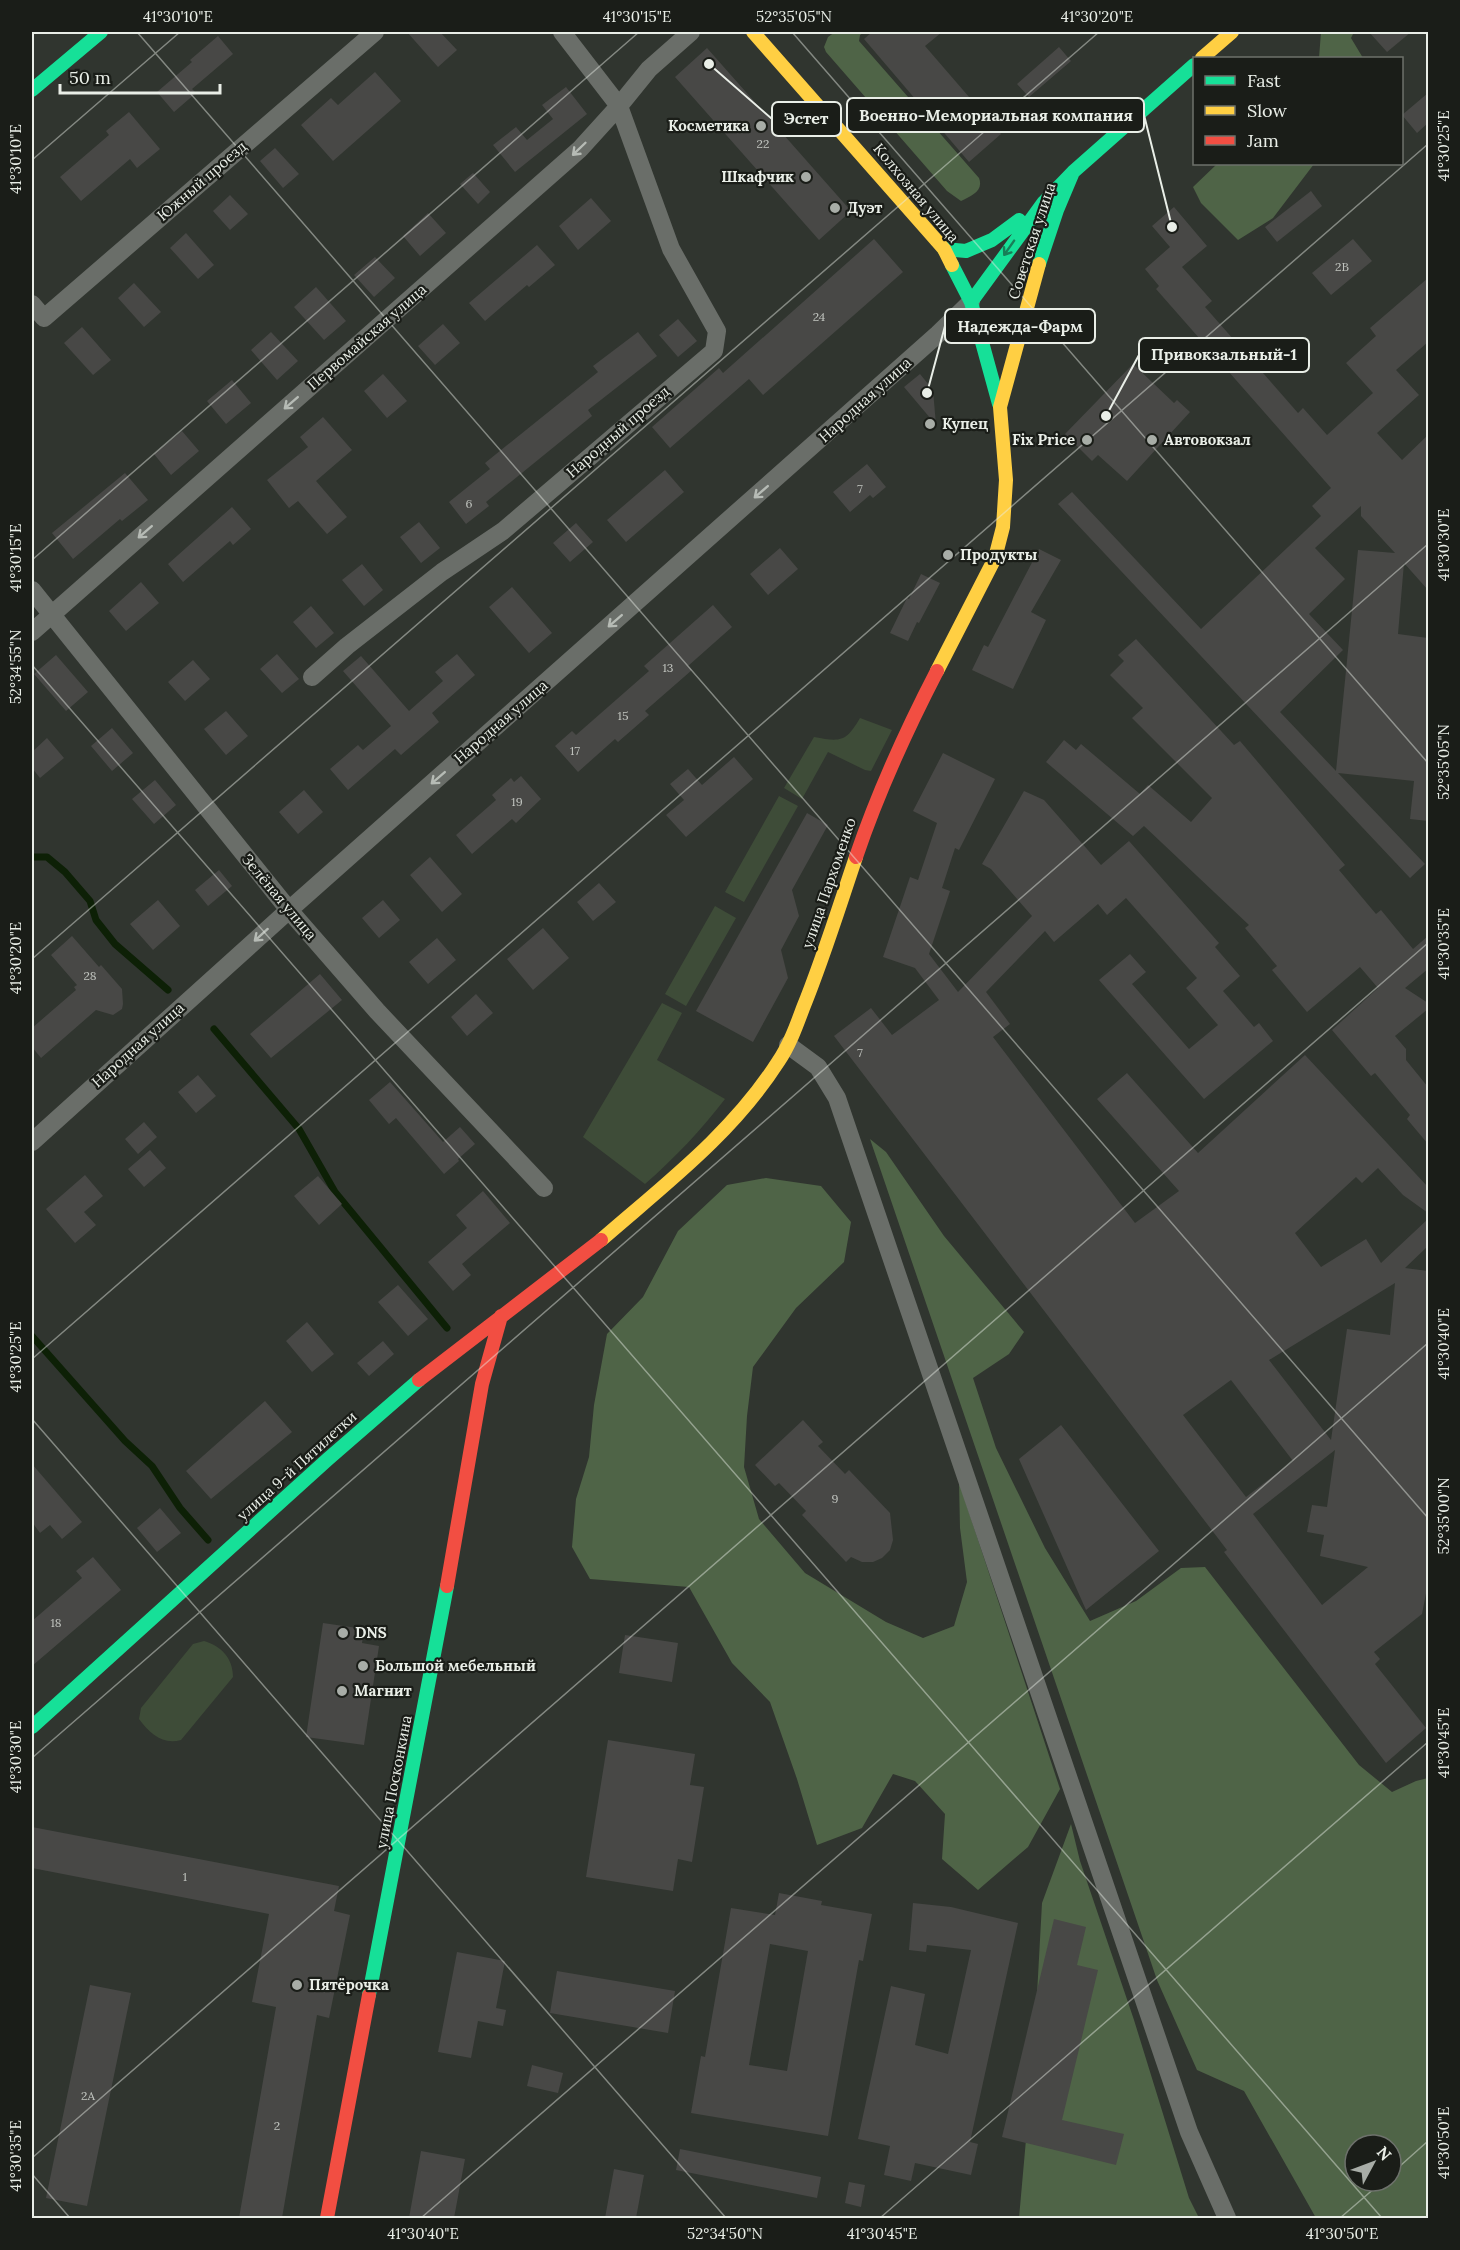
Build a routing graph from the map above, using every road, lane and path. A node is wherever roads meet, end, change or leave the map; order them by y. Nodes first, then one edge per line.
1 (101, 32) edge
2 (375, 32) edge
3 (562, 32) edge
4 (691, 32) edge
5 (753, 32) edge
6 (1233, 32) edge
7 (1203, 57) edge
8 (1193, 66) edge
9 (32, 90) edge
10 (619, 106) junction
11 (1073, 171) junction
12 (1044, 202) junction
13 (944, 249) junction
14 (971, 302) junction
15 (32, 304) edge
16 (1000, 407) junction
17 (1006, 480) joint
18 (32, 590) edge
19 (51, 614) junction
20 (32, 632) edge
21 (312, 677) dead end
22 (289, 910) junction
23 (788, 1046) junction
24 (32, 1142) edge
25 (544, 1188) dead end
26 (597, 1243) joint
27 (501, 1316) junction
28 (32, 1727) edge
29 (327, 2218) edge
30 (1227, 2218) edge

1 - 9 street
2 - 15 street, Южный проезд
3 - 10 street
4 - 10 street, Первомайская улица
5 - 13 street, Колхозная улица
6 - 7 street
8 - 11 street, Советская улица
10 -> 19 street, Первомайская улица
10 - 21 street, Народный проезд
11 - 12 street
11 - 16 street, Советская улица
12 - 13 street
12 -> 14 street
13 - 14 street, Колхозная улица
14 - 16 street
14 -> 22 street, Народная улица
16 - 17 street, Советская улица
17 - 23 street, улица Пархоменко
18 - 19 street, Зелёная улица
19 - 20 street, Первомайская улица
19 - 22 street, Зелёная улица
22 -> 24 street, Народная улица
22 - 25 street, Зелёная улица
23 - 26 street, улица Пархоменко
23 - 30 street
26 - 27 street, улица 9-й Пятилетки
27 - 28 street, улица 9-й Пятилетки
27 - 29 street, улица Посконкина

